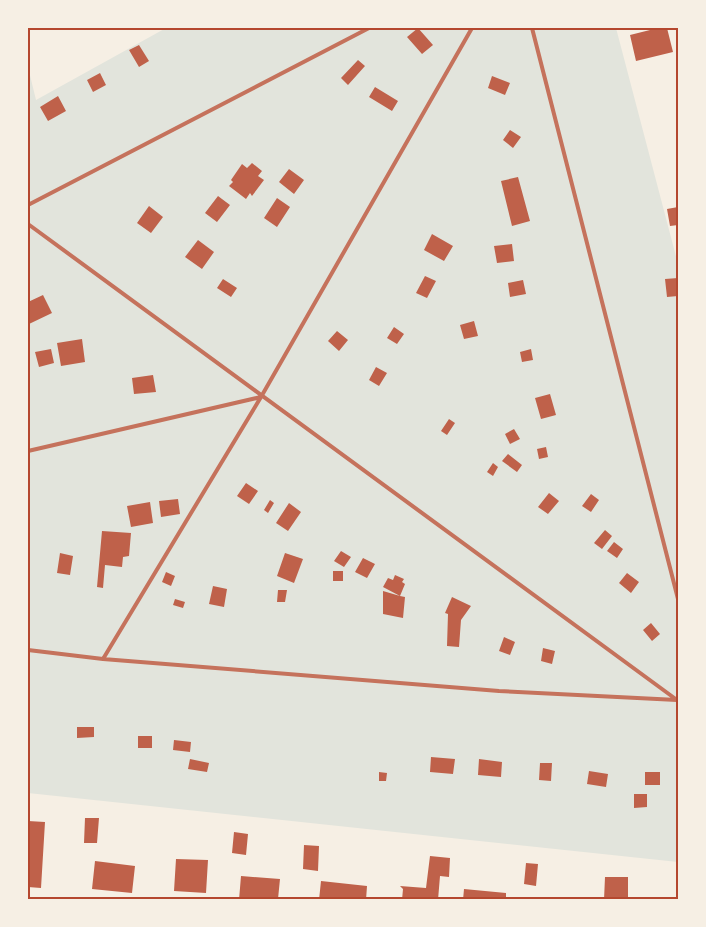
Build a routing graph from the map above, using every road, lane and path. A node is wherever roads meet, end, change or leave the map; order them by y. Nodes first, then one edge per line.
1 (369, 28) edge
2 (472, 28) edge
3 (532, 28) edge
4 (28, 205) edge
5 (28, 224) edge
6 (261, 397) junction
7 (28, 451) edge
8 (678, 599) edge
9 (28, 650) edge
10 (103, 659) junction

1 - 4 lane
2 - 6 lane
3 - 8 lane
5 - 6 lane
6 - 7 lane
6 - 10 lane
6 - 10 lane
9 - 10 lane

